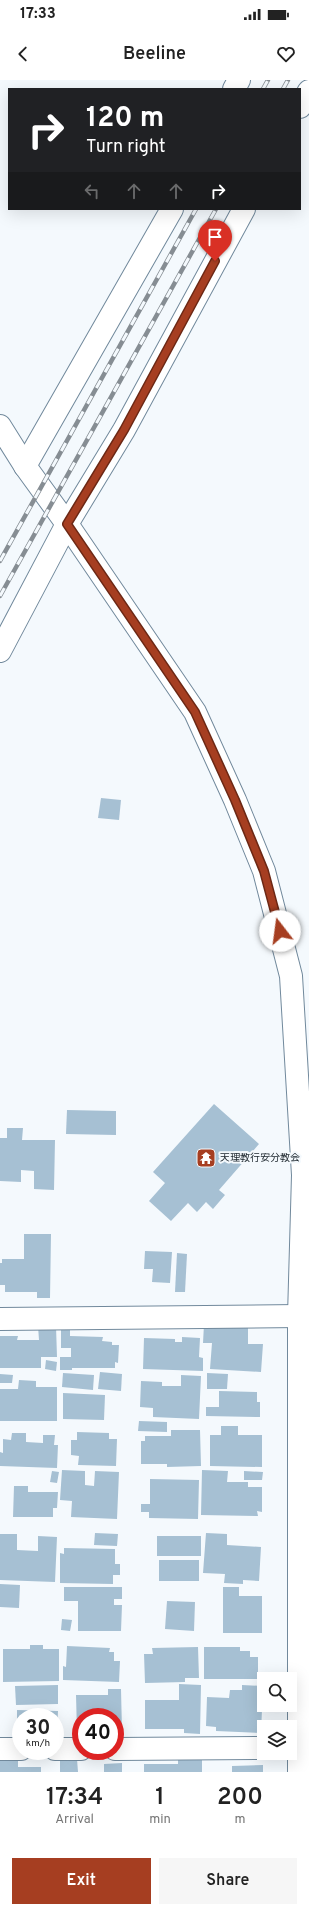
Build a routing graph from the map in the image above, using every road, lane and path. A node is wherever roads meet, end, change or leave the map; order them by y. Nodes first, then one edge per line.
1 (309, 91) edge
2 (301, 105) edge
3 (171, 210) edge
4 (243, 210) edge
5 (0, 426) edge
6 (25, 466) junction
7 (67, 524) junction
8 (0, 651) edge
9 (299, 1316) junction
10 (0, 1319) edge
11 (294, 1720) edge
12 (257, 1748) edge
13 (0, 1749) edge
14 (12, 1749) edge
15 (124, 1749) edge
16 (296, 1760) edge
17 (299, 1772) edge

1 - 2 street
3 - 6 street
4 - 7 street
5 - 6 street
6 - 7 street
7 - 8 street
7 - 9 street
9 - 10 street
9 - 11 street
12 - 15 street
13 - 14 street
16 - 17 street

